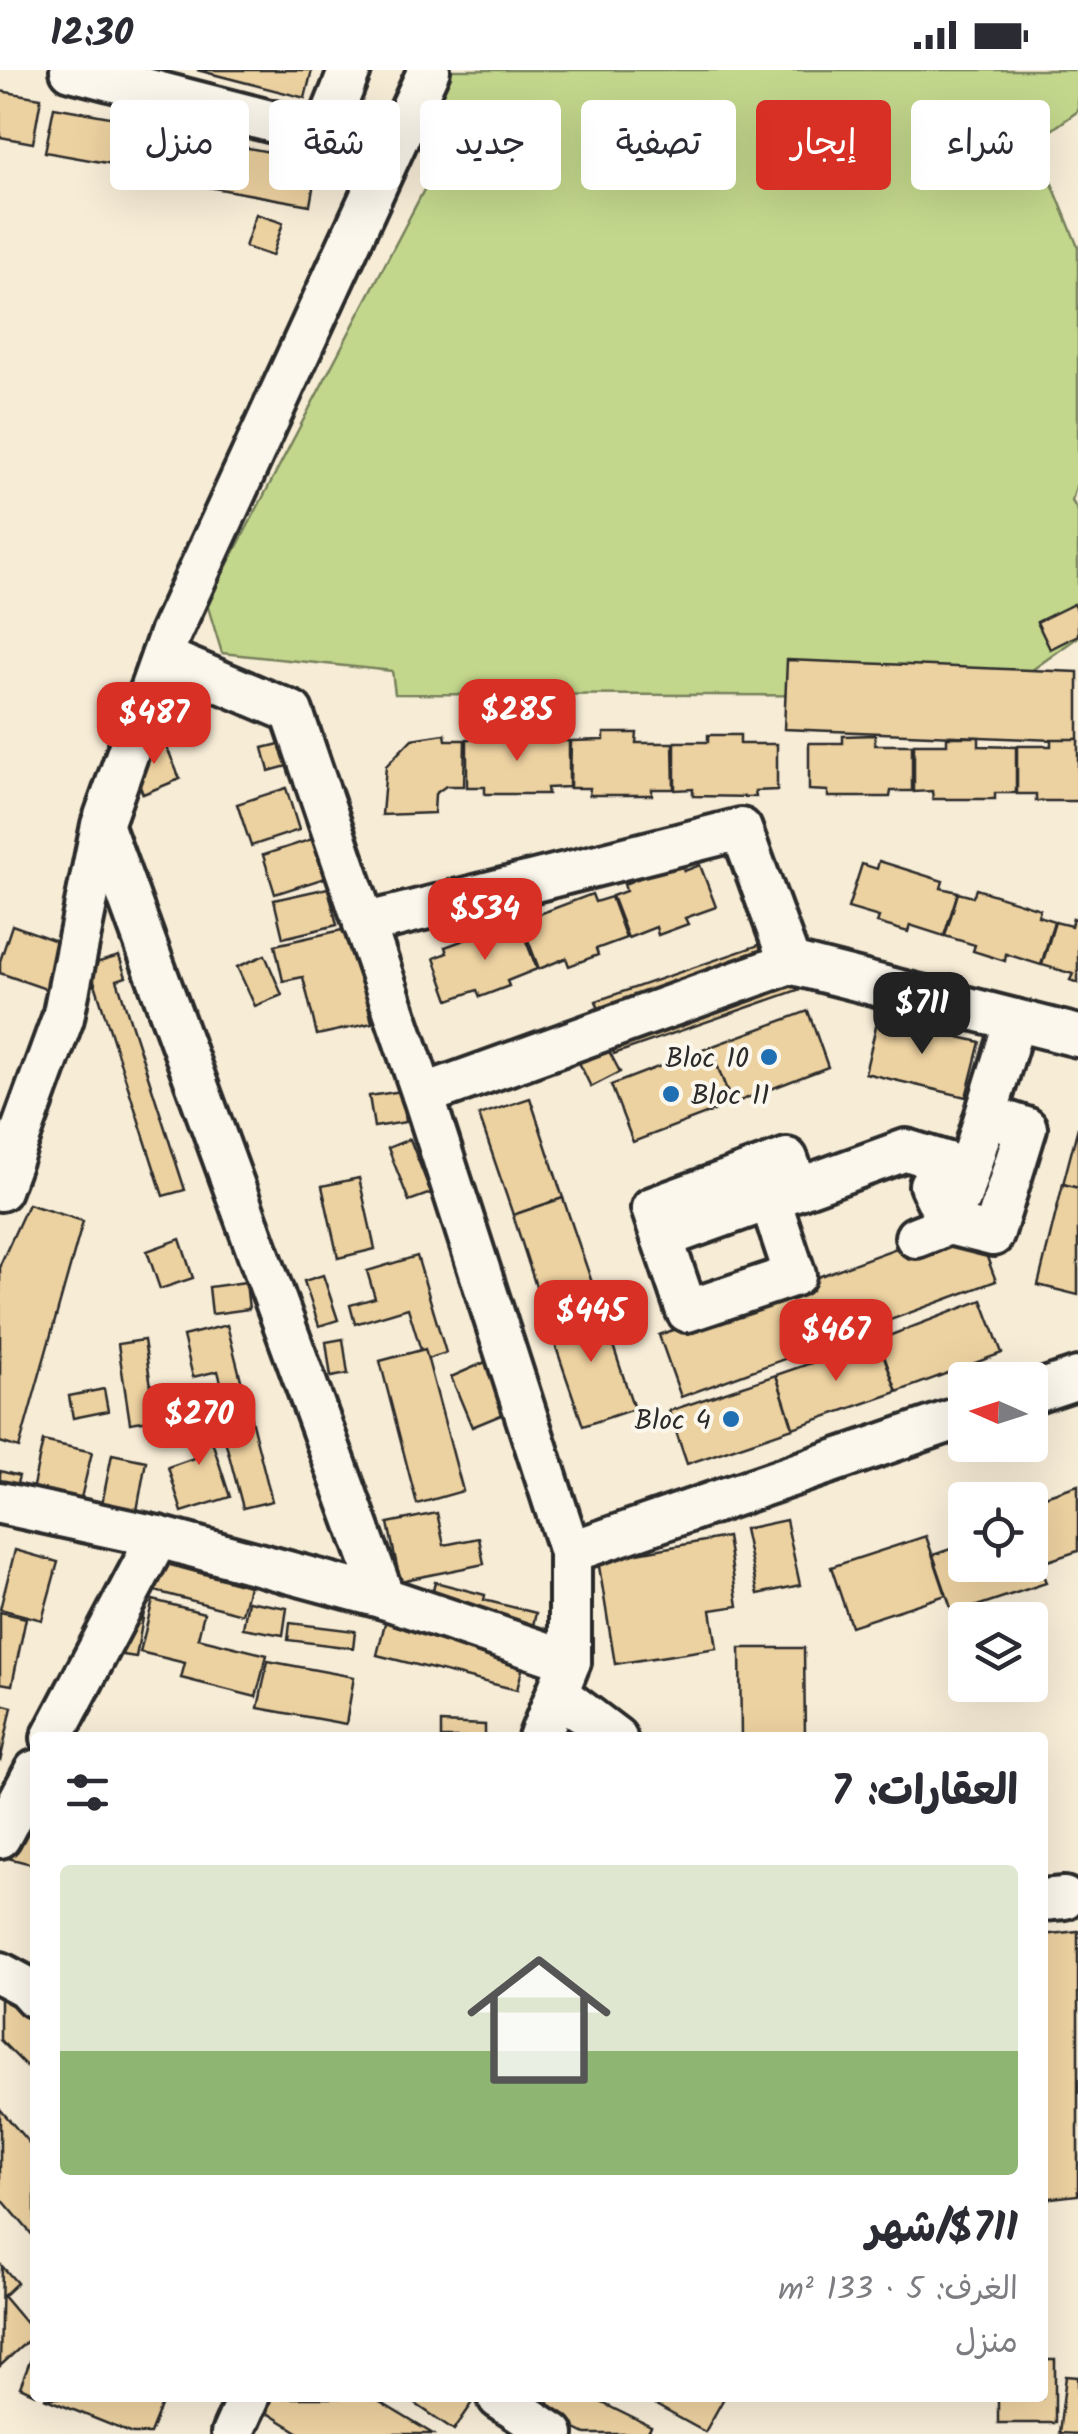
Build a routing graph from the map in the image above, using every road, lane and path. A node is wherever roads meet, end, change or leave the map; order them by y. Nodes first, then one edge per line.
1 (71, 70) edge
2 (350, 70) edge
3 (428, 70) edge
4 (162, 656) junction
5 (102, 825) junction
6 (364, 924) junction
7 (790, 963) junction
8 (1016, 1020) junction
9 (1078, 1036) edge
10 (423, 1095) junction
11 (986, 1115) junction
12 (968, 1169) junction
13 (0, 1190) edge
14 (784, 1194) junction
15 (1078, 1378) edge
16 (1048, 1388) edge
17 (948, 1422) edge
18 (0, 1503) edge
19 (158, 1538) junction
20 (570, 1552) junction
21 (384, 1598) junction
22 (564, 1678) junction
23 (55, 1732) edge
24 (542, 1732) edge
25 (611, 1732) edge
26 (30, 1779) edge
27 (0, 1836) edge
28 (0, 1973) edge
29 (30, 1991) edge
30 (246, 2402) edge
31 (505, 2402) edge
32 (232, 2434) edge
33 (554, 2434) edge

1 - 2 street
3 - 4 street
4 - 5 street
4 - 6 street
5 - 13 street
5 - 21 street
6 - 7 street
6 - 10 street
7 - 8 street
7 - 10 street
8 - 9 street
8 - 11 street
10 - 20 street
11 - 12 street
11 - 12 street
12 - 14 street
14 - 14 street
15 - 16 street
17 - 20 street
18 - 19 street
19 - 21 street
19 - 23 street
20 - 22 street
21 - 22 street
22 - 24 street
22 - 25 street
26 - 27 street
28 - 29 street
30 - 32 street
31 - 33 street

